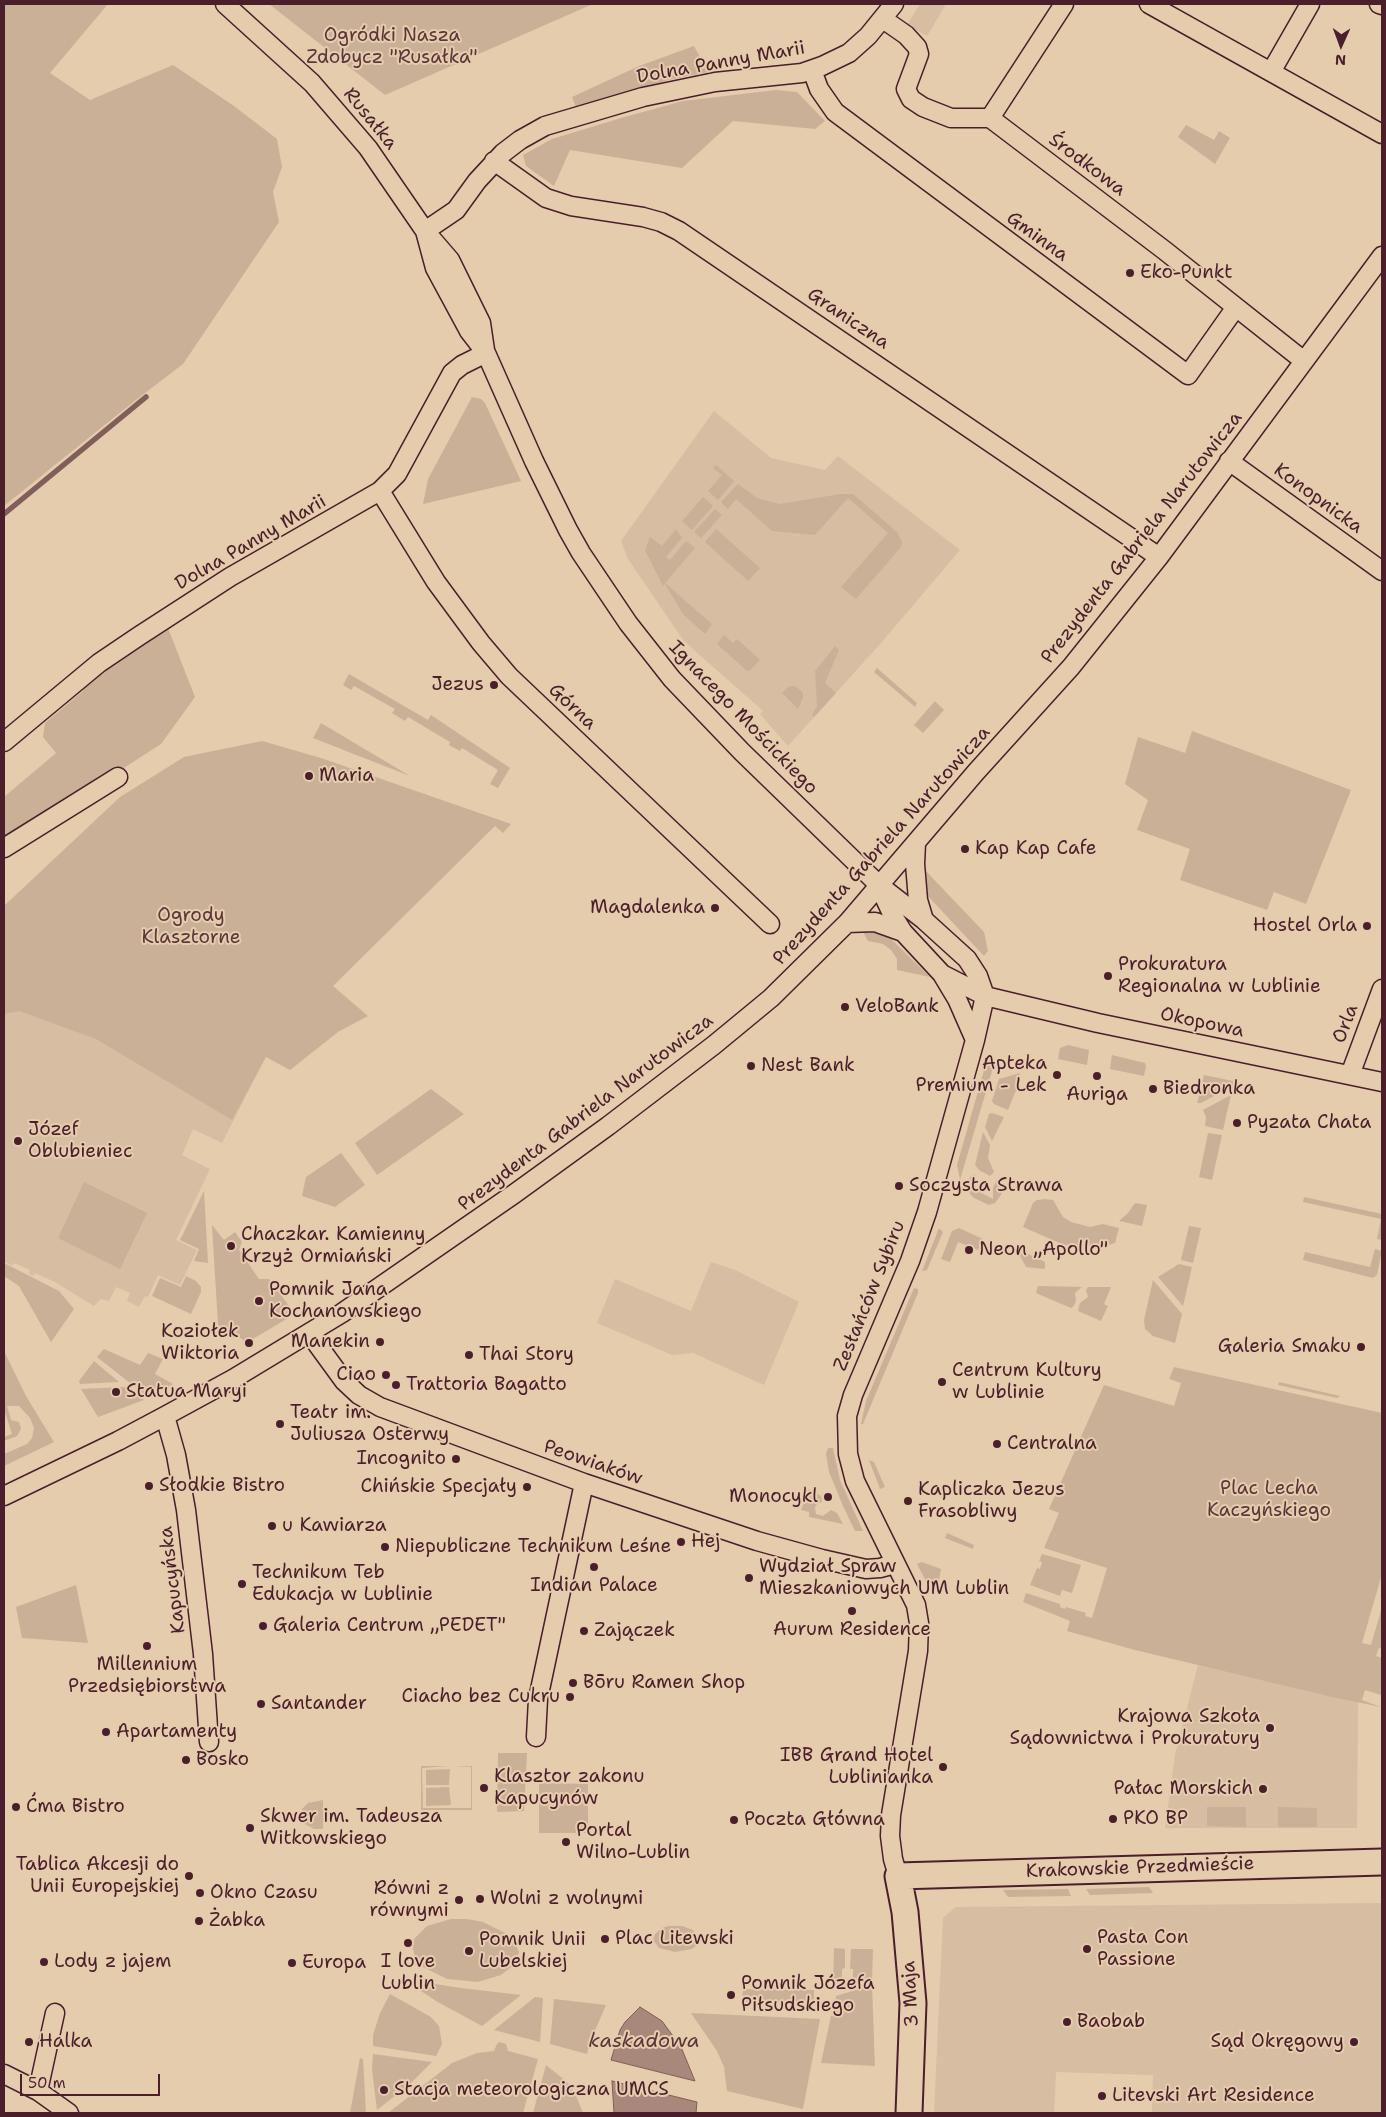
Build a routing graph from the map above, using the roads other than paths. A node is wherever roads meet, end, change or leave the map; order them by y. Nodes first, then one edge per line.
1 (226, 4) edge
2 (894, 4) edge
3 (1064, 4) edge
4 (1149, 4) edge
5 (1310, 4) edge
6 (883, 19) junction
7 (812, 70) junction
8 (1271, 72) junction
9 (990, 118) junction
10 (1382, 134) edge
11 (494, 161) junction
12 (425, 231) junction
13 (1382, 256) edge
14 (1236, 307) junction
15 (486, 353) junction
16 (1304, 361) junction
17 (1229, 461) junction
18 (380, 491) junction
19 (1159, 556) junction
20 (1382, 571) edge
21 (4, 742) edge
22 (118, 777) dead end
23 (916, 843) junction
24 (4, 848) edge
25 (879, 885) junction
26 (924, 920) junction
27 (847, 923) junction
28 (770, 924) dead end
29 (903, 932) junction
30 (942, 974) junction
31 (1382, 989) edge
32 (985, 996) junction
33 (975, 1040) junction
34 (1350, 1075) junction
35 (1382, 1082) edge
36 (309, 1333) junction
37 (165, 1416) junction
38 (584, 1483) junction
39 (4, 1496) edge
40 (895, 1564) junction
41 (536, 1737) dead end
42 (210, 1742) dead end
43 (1382, 1862) edge
44 (898, 1876) junction
45 (55, 2013) dead end
46 (4, 2074) edge
47 (38, 2091) junction
48 (69, 2113) edge
49 (909, 2113) edge

1 - 12 street, Rusałka
2 - 6 street, Dolna Panny Marii
3 - 9 street
4 - 8 street
5 - 8 street
6 - 7 street, Dolna Panny Marii
6 - 9 street
7 - 11 street, Dolna Panny Marii
7 - 14 street, Gminna
8 - 10 street
9 - 14 street, Środkowa
11 - 12 street, Dolna Panny Marii
11 - 19 street, Graniczna
12 - 15 street
13 - 16 street, Prezydenta Gabriela Narutowicza
14 - 16 street, Środkowa
15 - 18 street, Dolna Panny Marii
15 - 25 street, Ignacego Mościckiego
16 - 17 street, Prezydenta Gabriela Narutowicza
17 - 19 street, Prezydenta Gabriela Narutowicza
17 - 20 street, Konopnicka
18 - 21 street, Dolna Panny Marii
18 - 28 street, Górna
19 - 23 street, Prezydenta Gabriela Narutowicza
22 - 24 street
23 - 25 street, Prezydenta Gabriela Narutowicza
23 - 26 street
25 - 26 street
25 - 27 street, Prezydenta Gabriela Narutowicza
25 - 29 street, Okopowa
26 - 32 street
27 - 29 street
27 - 36 street, Prezydenta Gabriela Narutowicza
29 - 30 street, Okopowa
30 - 32 street, Okopowa
30 - 33 street
31 - 34 street, Orla
32 - 33 street, Zesłańców Sybiru
32 - 34 street, Okopowa
33 - 40 street, Zesłańców Sybiru
34 - 35 street, Okopowa
36 - 37 street, Prezydenta Gabriela Narutowicza
36 - 38 street, Peowiaków
37 - 39 street, Prezydenta Gabriela Narutowicza
37 - 42 street, Kapucyńska
38 - 40 street, Peowiaków
38 - 41 street
40 - 44 street, Zesłańców Sybiru
43 - 44 street, Krakowskie Przedmieście
44 - 49 street, 3 Maja
45 - 47 street
46 - 47 street
47 - 48 street

